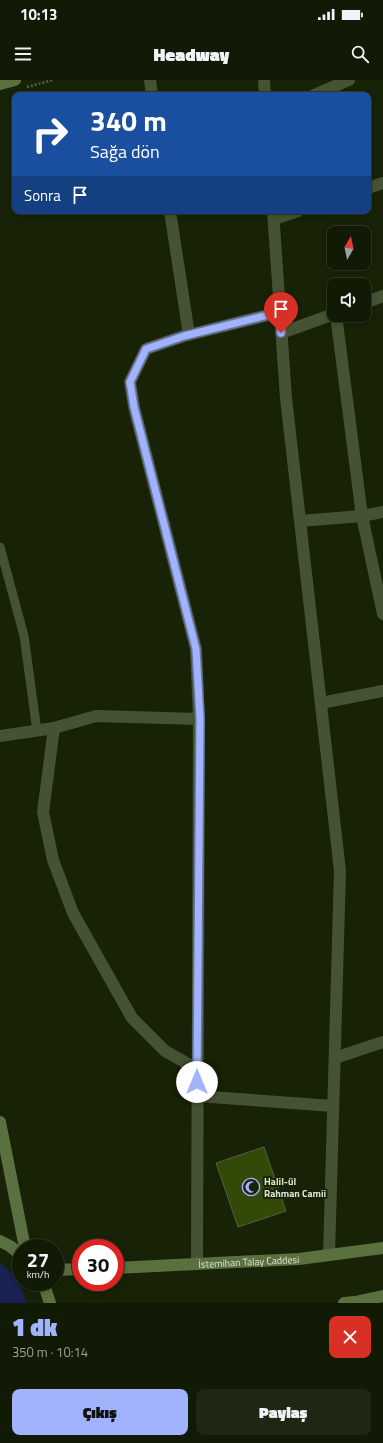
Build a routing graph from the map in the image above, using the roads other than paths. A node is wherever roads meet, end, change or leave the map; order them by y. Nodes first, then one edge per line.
1 (15, 80) edge
2 (150, 80) edge
3 (264, 80) edge
4 (349, 80) edge
5 (0, 84) edge
6 (152, 92) edge
7 (265, 92) edge
8 (321, 92) edge
9 (383, 183) edge
10 (371, 187) edge
11 (170, 214) edge
12 (273, 215) edge
13 (383, 296) edge
14 (371, 300) edge
15 (280, 312) junction
16 (327, 317) edge
17 (336, 322) edge
18 (281, 333) junction
19 (189, 335) junction
20 (383, 512) edge
21 (362, 516) junction
22 (300, 521) junction
23 (0, 547) edge
24 (383, 614) edge
25 (383, 691) edge
26 (321, 703) junction
27 (200, 719) junction
28 (54, 728) junction
29 (37, 731) junction
30 (0, 736) edge
31 (383, 1042) edge
32 (335, 1058) junction
33 (197, 1069) junction
34 (197, 1096) junction
35 (333, 1106) junction
36 (0, 1122) edge
37 (23, 1239) edge
38 (0, 1242) edge
39 (12, 1247) edge
40 (383, 1248) edge
41 (329, 1255) junction
42 (196, 1264) junction
43 (124, 1268) edge
44 (46, 1291) edge
45 (383, 1296) edge
46 (50, 1303) edge
47 (352, 1303) edge

1 - 5 street
2 - 6 street
3 - 7 street
4 - 8 street
9 - 10 street
11 - 19 street
12 - 15 street
13 - 14 street
15 - 18 street
15 - 19 street
16 - 18 street
17 - 21 street
18 - 22 street
19 - 27 street
20 - 21 street
21 - 22 street
21 - 24 street
22 - 26 street
23 - 29 lane
25 - 26 street
26 - 32 street
27 - 28 street
27 - 33 street
28 - 29 street
28 - 33 street
29 - 30 street
31 - 32 street
32 - 35 street
33 - 34 street
34 - 35 street
34 - 42 street
35 - 41 street
36 - 37 street
38 - 39 street
40 - 41 street, İstemihan Talay Caddesi
41 - 42 street, İstemihan Talay Caddesi
42 - 43 street, İstemihan Talay Caddesi
44 - 46 street
45 - 47 street

